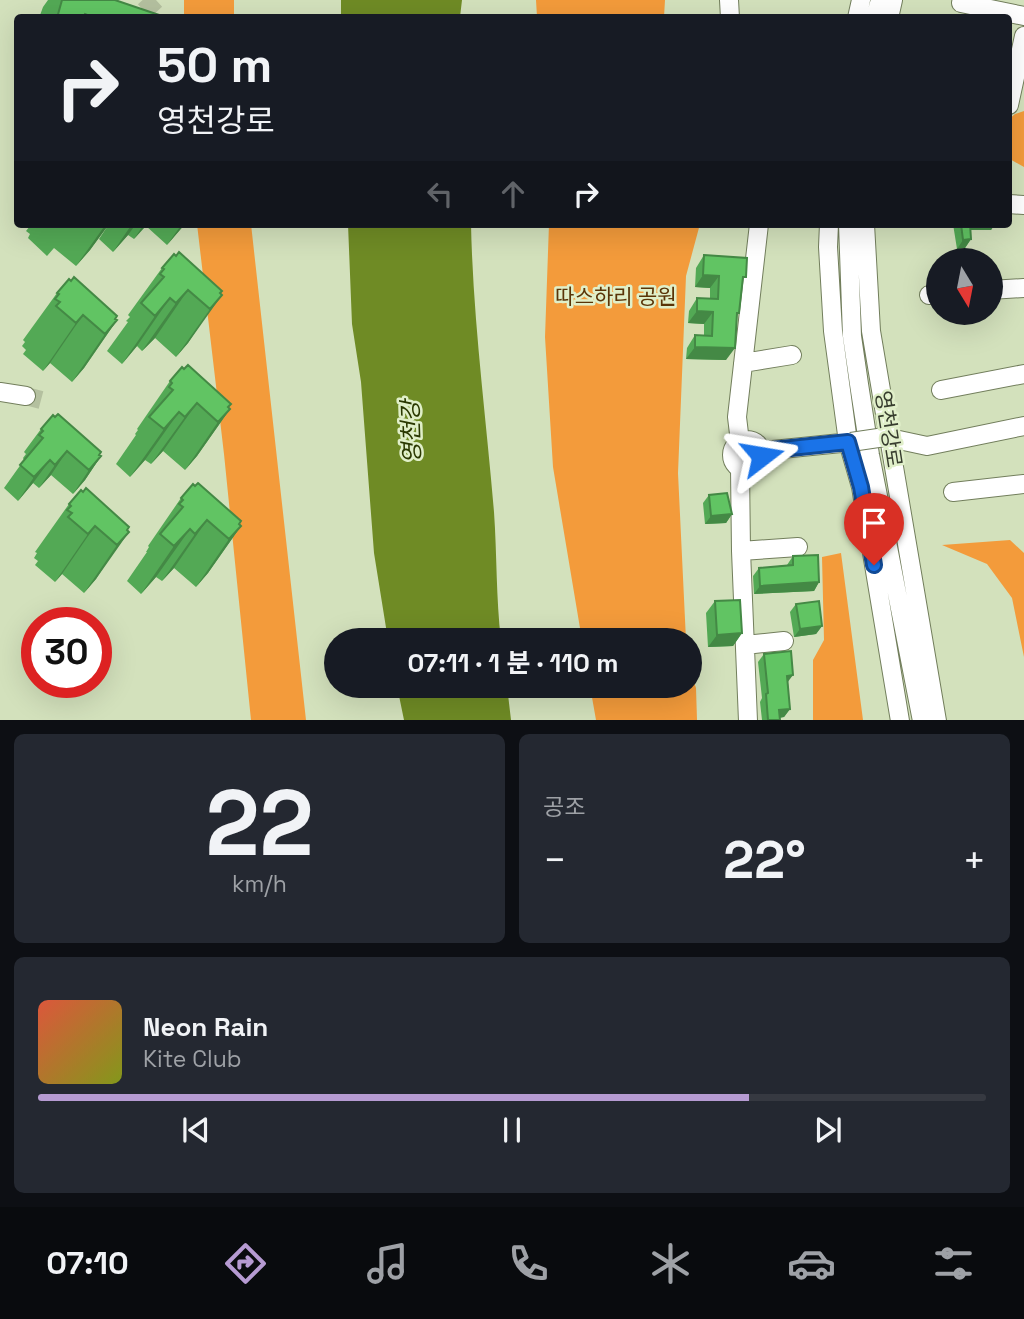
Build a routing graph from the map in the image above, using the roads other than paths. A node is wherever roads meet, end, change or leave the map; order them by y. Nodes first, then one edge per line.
1 (961, 3) dead end
2 (1024, 16) edge
3 (1024, 36) edge
4 (1014, 106) edge
5 (759, 228) edge
6 (829, 228) edge
7 (848, 228) edge
8 (865, 228) edge
9 (1024, 288) edge
10 (1003, 289) edge
11 (792, 355) dead end
12 (743, 363) junction
13 (1024, 374) edge
14 (941, 390) dead end
15 (0, 392) edge
16 (26, 396) tunnel mouth
17 (1024, 426) edge
18 (887, 437) junction
19 (740, 442) junction
20 (849, 442) junction
21 (762, 451) junction
22 (740, 468) junction
23 (1024, 484) edge
24 (953, 492) dead end
25 (798, 547) dead end
26 (741, 551) junction
27 (784, 642) dead end
28 (745, 645) junction
29 (748, 720) edge
30 (900, 720) edge
31 (922, 720) edge
32 (937, 720) edge

1 - 2 street
3 - 4 street
5 - 12 street
6 - 20 street, 영천강로
7 - 31 street, 영천강로
8 - 18 street, 영천강로
9 - 10 street
11 - 12 street
12 - 19 street
13 - 14 street
15 - 16 street
17 - 18 street
18 - 20 street, bridge
18 - 32 street, 영천강로
19 - 21 street
19 - 22 street
20 - 21 street
20 - 30 street, 영천강로
21 - 22 street
22 - 26 street
23 - 24 street
25 - 26 street
26 - 28 street
27 - 28 street
28 - 29 street

